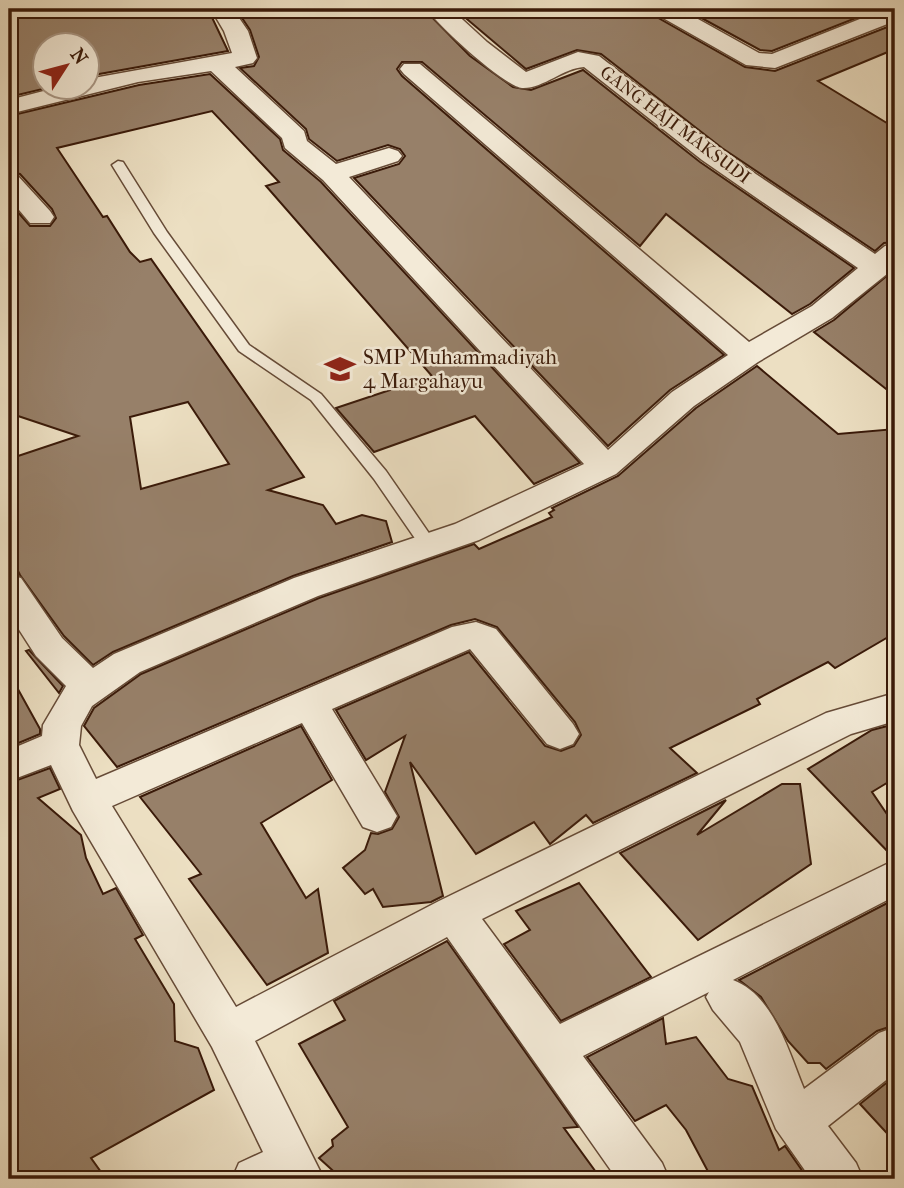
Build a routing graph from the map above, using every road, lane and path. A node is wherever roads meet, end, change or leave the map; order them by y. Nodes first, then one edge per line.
1 (222, 9) edge
2 (438, 9) edge
3 (664, 9) edge
4 (895, 13) edge
5 (216, 62) junction
6 (412, 69) dead end
7 (102, 84) edge
8 (32, 101) edge
9 (9, 107) edge
10 (389, 156) dead end
11 (118, 165) dead end
12 (332, 174) junction
13 (9, 182) edge
14 (40, 217) dead end
15 (886, 260) edge
16 (747, 356) junction
17 (605, 467) junction
18 (429, 546) junction
19 (9, 587) edge
20 (89, 686) junction
21 (309, 703) junction
22 (895, 708) edge
23 (560, 734) dead end
24 (60, 745) junction
25 (9, 766) edge
26 (87, 800) junction
27 (377, 816) dead end
28 (895, 877) edge
29 (454, 913) junction
30 (728, 997) dead end
31 (228, 1033) junction
32 (895, 1047) edge
33 (552, 1050) junction
34 (799, 1121) junction
35 (282, 1174) edge
36 (645, 1179) edge
37 (839, 1179) edge

1 - 5 street
2 - 15 street, GANG HAJI MAKSUDI
3 - 4 street
5 - 7 street
5 - 12 street
6 - 16 street
8 - 9 street
10 - 12 street
11 - 18 lane
12 - 17 street
13 - 14 street
15 - 16 street
16 - 17 street
17 - 18 street
18 - 20 street
19 - 20 street
20 - 24 street
21 - 23 street
21 - 26 street
21 - 27 street
22 - 29 street
24 - 25 street
24 - 26 street
26 - 31 street
28 - 33 street
29 - 31 street
29 - 33 street
30 - 34 street
31 - 35 street
32 - 34 street
33 - 36 street
34 - 37 street

